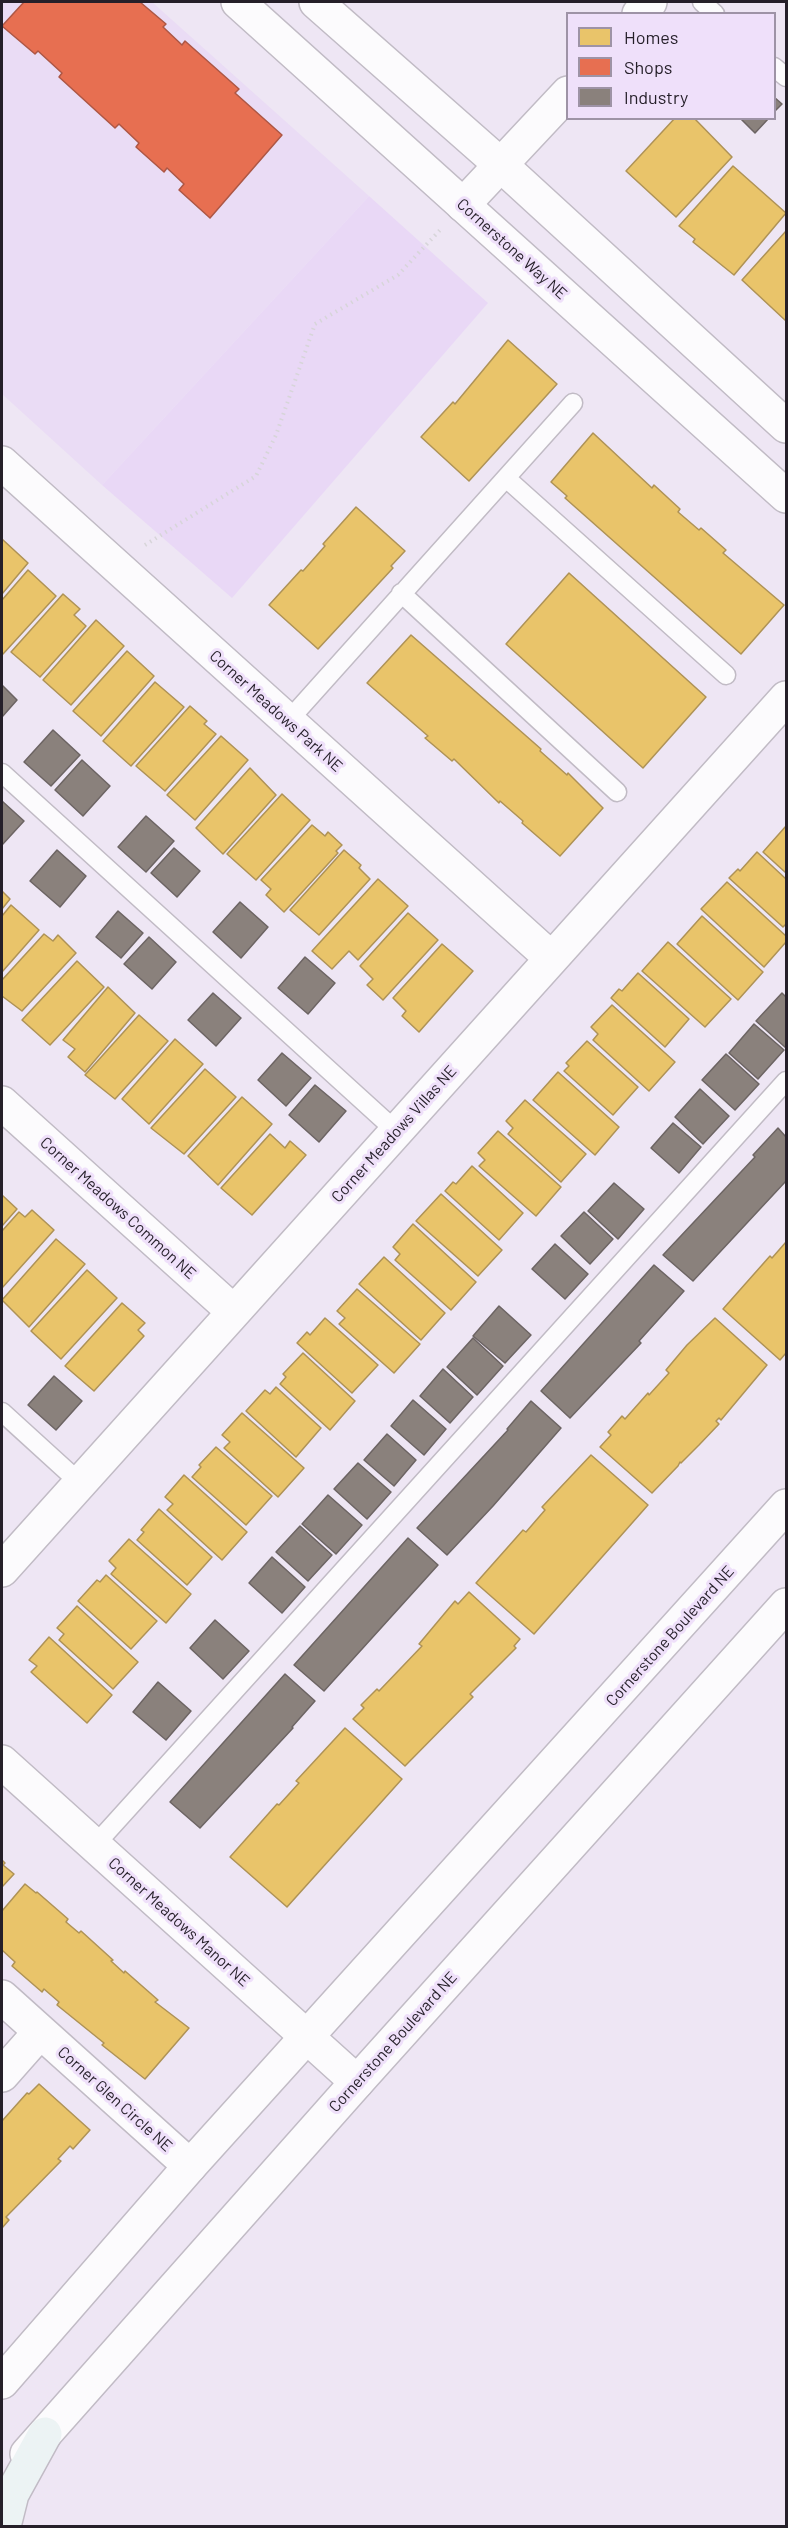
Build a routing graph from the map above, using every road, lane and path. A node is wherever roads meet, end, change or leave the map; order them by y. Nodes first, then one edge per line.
1 (238, 2) edge
2 (316, 2) edge
3 (566, 94) edge
4 (502, 166) junction
5 (463, 205) junction
6 (573, 403) dead end
7 (786, 426) edge
8 (2, 463) edge
9 (506, 478) junction
10 (786, 496) edge
11 (114, 565) junction
12 (401, 593) junction
13 (726, 675) dead end
14 (786, 698) edge
15 (288, 721) junction
16 (2, 772) edge
17 (617, 792) dead end
18 (551, 958) junction
19 (786, 1081) edge
20 (2, 1103) edge
21 (396, 1131) junction
22 (234, 1312) junction
23 (2, 1412) edge
24 (80, 1483) junction
25 (786, 1506) edge
26 (2, 1570) edge
27 (786, 1605) edge
28 (2, 1762) edge
29 (94, 1846) junction
30 (2, 1996) edge
31 (40, 2032) junction
32 (306, 2038) junction
33 (2, 2074) edge
34 (357, 2082) junction
35 (190, 2166) junction
36 (2, 2382) edge
37 (45, 2434) junction
38 (2, 2482) edge
39 (4, 2526) edge

1 - 5 street, Cornerstone Way NE
2 - 4 street
3 - 4 street
4 - 5 street
4 - 7 street
5 - 10 street, Cornerstone Way NE
5 - 11 path
6 - 9 lane
8 - 11 street, Corner Meadows Park NE
9 - 12 lane
9 - 13 lane
11 - 15 street, Corner Meadows Park NE
12 - 15 lane
12 - 17 lane
14 - 18 street, Corner Meadows Villas NE
15 - 18 street, Corner Meadows Park NE
16 - 21 lane
18 - 21 street, Corner Meadows Villas NE
19 - 29 lane
20 - 22 street, Corner Meadows Common NE
21 - 22 street, Corner Meadows Villas NE
22 - 24 street, Corner Meadows Villas NE
23 - 24 lane
24 - 26 street, Corner Meadows Villas NE
25 - 32 street, Cornerstone Boulevard NE
27 - 34 street, Cornerstone Boulevard NE
28 - 29 street, Corner Meadows Manor NE
29 - 32 street, Corner Meadows Manor NE
30 - 31 street, Corner Glen Circle NE
31 - 33 street
31 - 35 street, Corner Glen Circle NE
32 - 34 street, Corner Meadows Manor NE
32 - 35 street, Cornerstone Boulevard NE
34 - 37 street, Cornerstone Boulevard NE
35 - 36 street, Cornerstone Boulevard NE
37 - 38 street, Cornerstone Boulevard NE
37 - 39 main road

